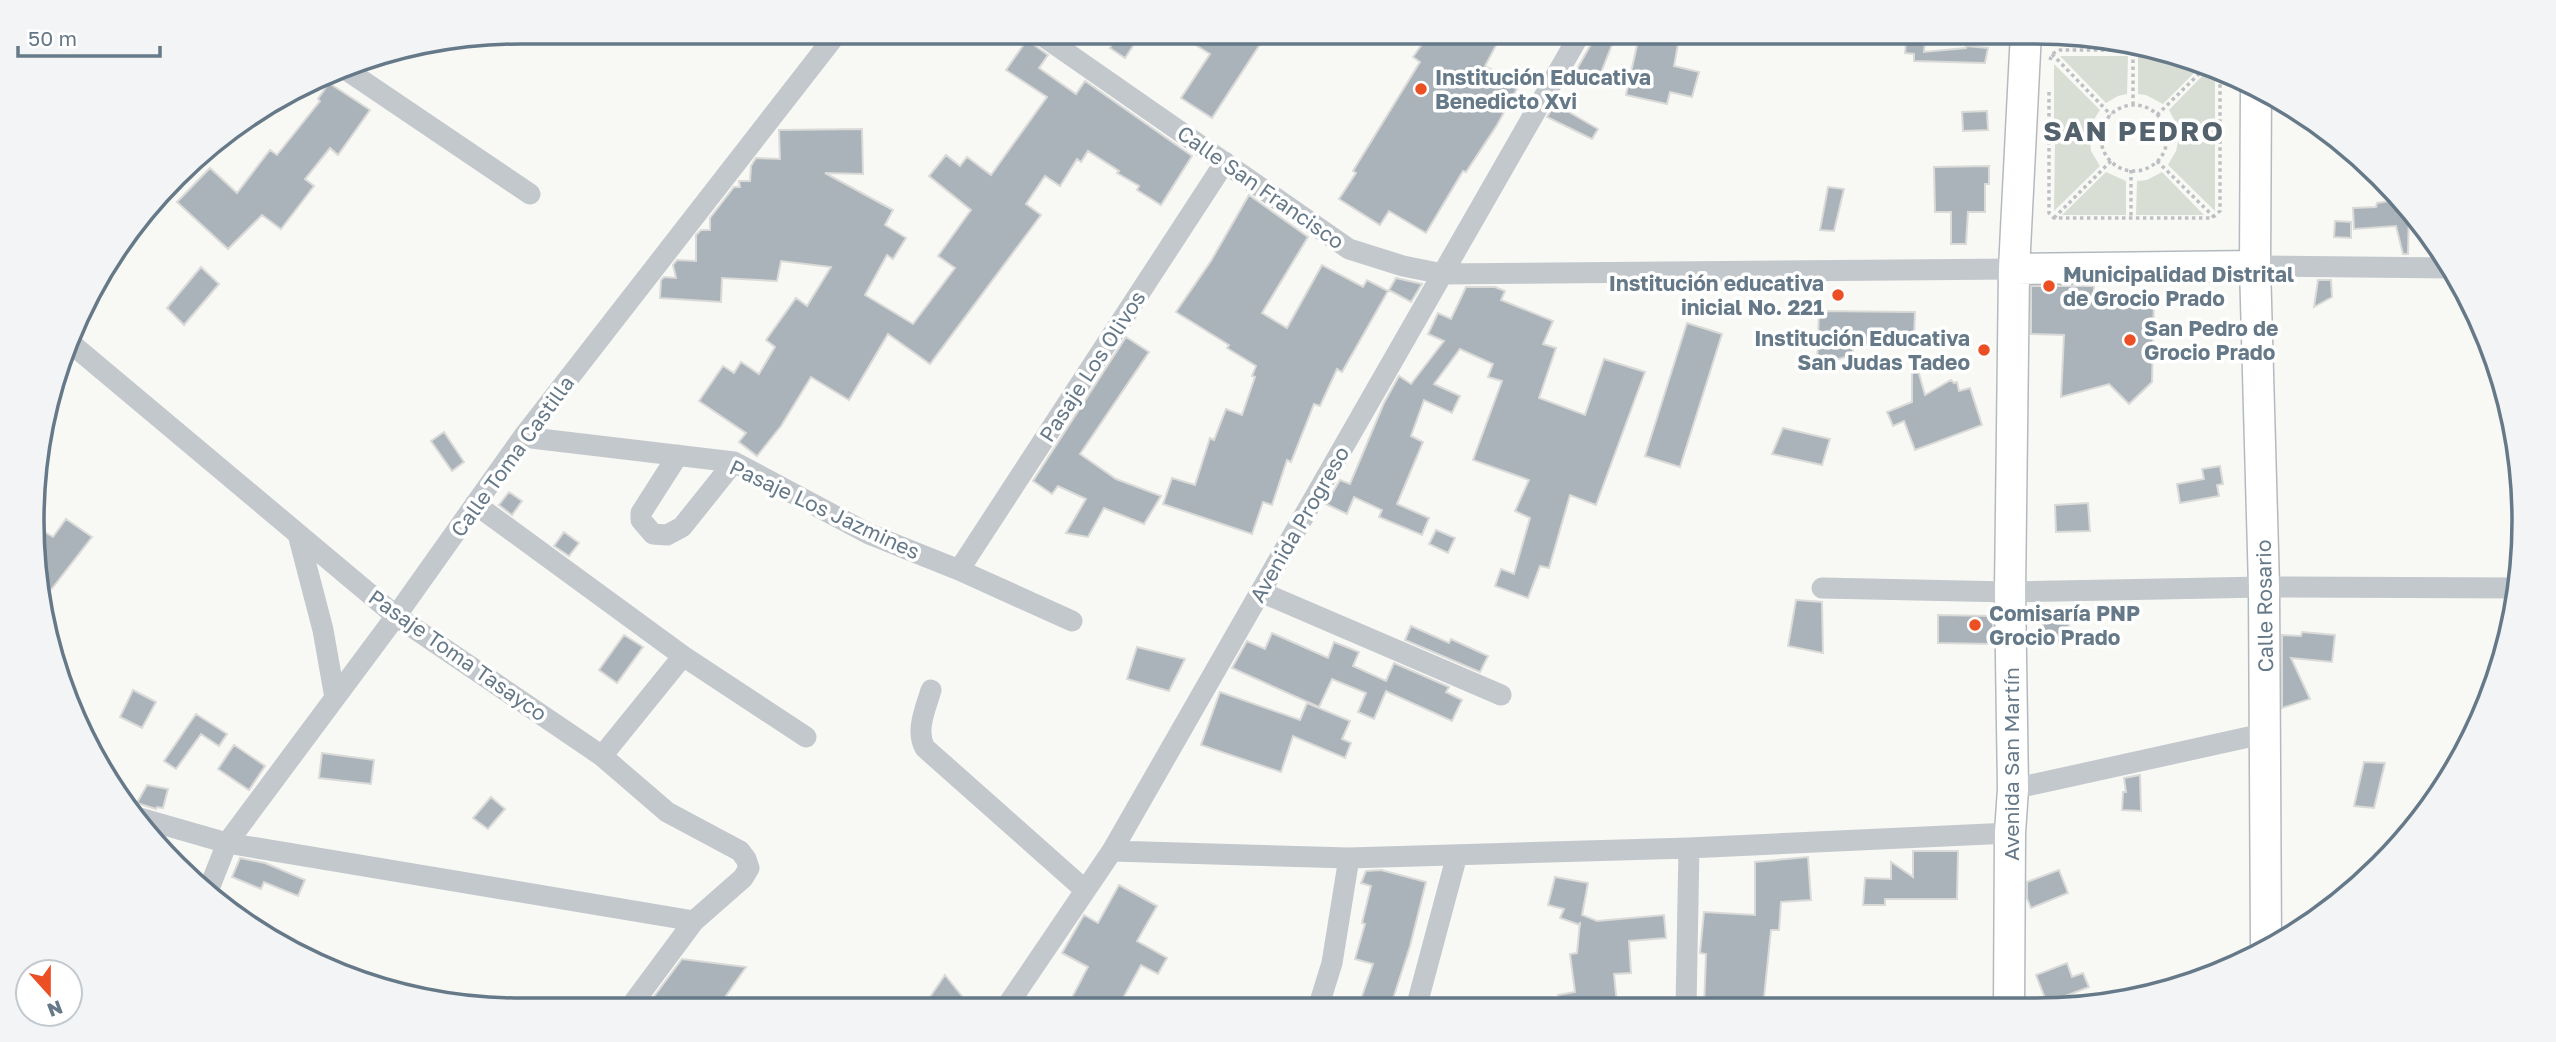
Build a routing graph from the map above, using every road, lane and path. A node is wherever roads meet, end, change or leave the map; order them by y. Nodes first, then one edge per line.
1 (829, 44) edge
2 (1054, 44) edge
3 (1574, 44) edge
4 (2025, 44) edge
5 (2109, 50) edge
6 (2052, 54) junction
7 (2133, 54) edge
8 (2049, 61) dead end
9 (2200, 73) edge
10 (353, 74) edge
11 (2220, 81) edge
12 (2049, 86) dead end
13 (2256, 98) edge
14 (2133, 105) junction
15 (2110, 115) junction
16 (2157, 115) junction
17 (2049, 136) junction
18 (2167, 136) junction
19 (2101, 137) junction
20 (2220, 137) junction
21 (2111, 161) junction
22 (2157, 161) junction
23 (1225, 162) junction
24 (2131, 170) junction
25 (530, 194) dead end
26 (2214, 217) junction
27 (2054, 218) junction
28 (2131, 219) junction
29 (2255, 266) junction
30 (2439, 268) edge
31 (2014, 269) junction
32 (1443, 274) junction
33 (76, 348) edge
34 (523, 437) junction
35 (678, 455) junction
36 (734, 461) junction
37 (475, 505) junction
38 (298, 534) junction
39 (959, 570) junction
40 (2264, 587) junction
41 (1822, 588) dead end
42 (2507, 588) edge
43 (1261, 592) junction
44 (2010, 592) junction
45 (396, 616) junction
46 (1072, 621) dead end
47 (683, 656) junction
48 (930, 690) dead end
49 (1502, 695) dead end
50 (335, 698) junction
51 (2267, 733) junction
52 (806, 737) dead end
53 (602, 756) junction
54 (2013, 789) junction
55 (149, 821) edge
56 (2011, 833) junction
57 (227, 843) junction
58 (1689, 848) junction
59 (1112, 851) junction
60 (1457, 855) junction
61 (1349, 858) junction
62 (211, 884) edge
63 (1085, 890) junction
64 (694, 921) junction
65 (2266, 938) edge
66 (637, 998) edge
67 (1012, 998) edge
68 (1321, 998) edge
69 (1419, 998) edge
70 (1686, 998) edge
71 (2009, 998) edge

1 - 34 street, Calle Toma Castilla
2 - 23 street, Calle San Francisco
3 - 32 street, Avenida Progreso
4 - 31 main road, Avenida San Martín
5 - 6 path
6 - 8 path
6 - 15 path
7 - 14 path
9 - 16 path
10 - 25 street
11 - 20 path
12 - 17 path
13 - 29 main road, Calle Rosario
14 - 15 path
14 - 16 path
15 - 19 path
16 - 18 path
17 - 19 path
17 - 27 path
18 - 20 path
18 - 22 path
19 - 21 path
20 - 26 path
21 - 24 path
21 - 27 path
22 - 24 path
22 - 26 path
23 - 32 street, Calle San Francisco
23 - 39 street, Pasaje Los Olivos
24 - 28 path
26 - 28 path
27 - 28 path
29 - 30 street
29 - 31 main road
29 - 40 main road, Calle Rosario
31 - 32 street, Calle San Francisco
31 - 44 main road, Avenida San Martín
32 - 43 street, Avenida Progreso
33 - 38 street, Pasaje Toma Tasayco
34 - 35 street, Pasaje Los Jazmines
34 - 37 street, Calle Toma Castilla
35 - 36 street, Pasaje Los Jazmines
35 - 36 street
36 - 39 street, Pasaje Los Jazmines
37 - 45 street, Calle Toma Castilla
37 - 47 street
38 - 45 street, Pasaje Toma Tasayco
38 - 50 street
39 - 46 street, Pasaje Los Jazmines
40 - 42 street
40 - 44 street
40 - 51 main road, Calle Rosario
41 - 44 street
43 - 49 street
43 - 59 street, Avenida Progreso
44 - 54 main road, Avenida San Martín
45 - 50 street, Calle Toma Castilla
45 - 53 street, Pasaje Toma Tasayco
47 - 52 street
47 - 53 street
48 - 63 street
50 - 57 street, Calle Toma Castilla
51 - 54 street
51 - 65 main road, Calle Rosario
53 - 64 street, Pasaje Toma Tasayco
54 - 56 main road, Avenida San Martín
55 - 57 street
56 - 58 street
56 - 71 main road, Avenida San Martín
57 - 62 street, Calle Toma Castilla
57 - 64 street
58 - 60 street
58 - 70 street
59 - 61 street
59 - 63 street, Avenida Progreso
60 - 61 street
60 - 69 street
61 - 68 street
63 - 67 street, Avenida Progreso
64 - 66 street

